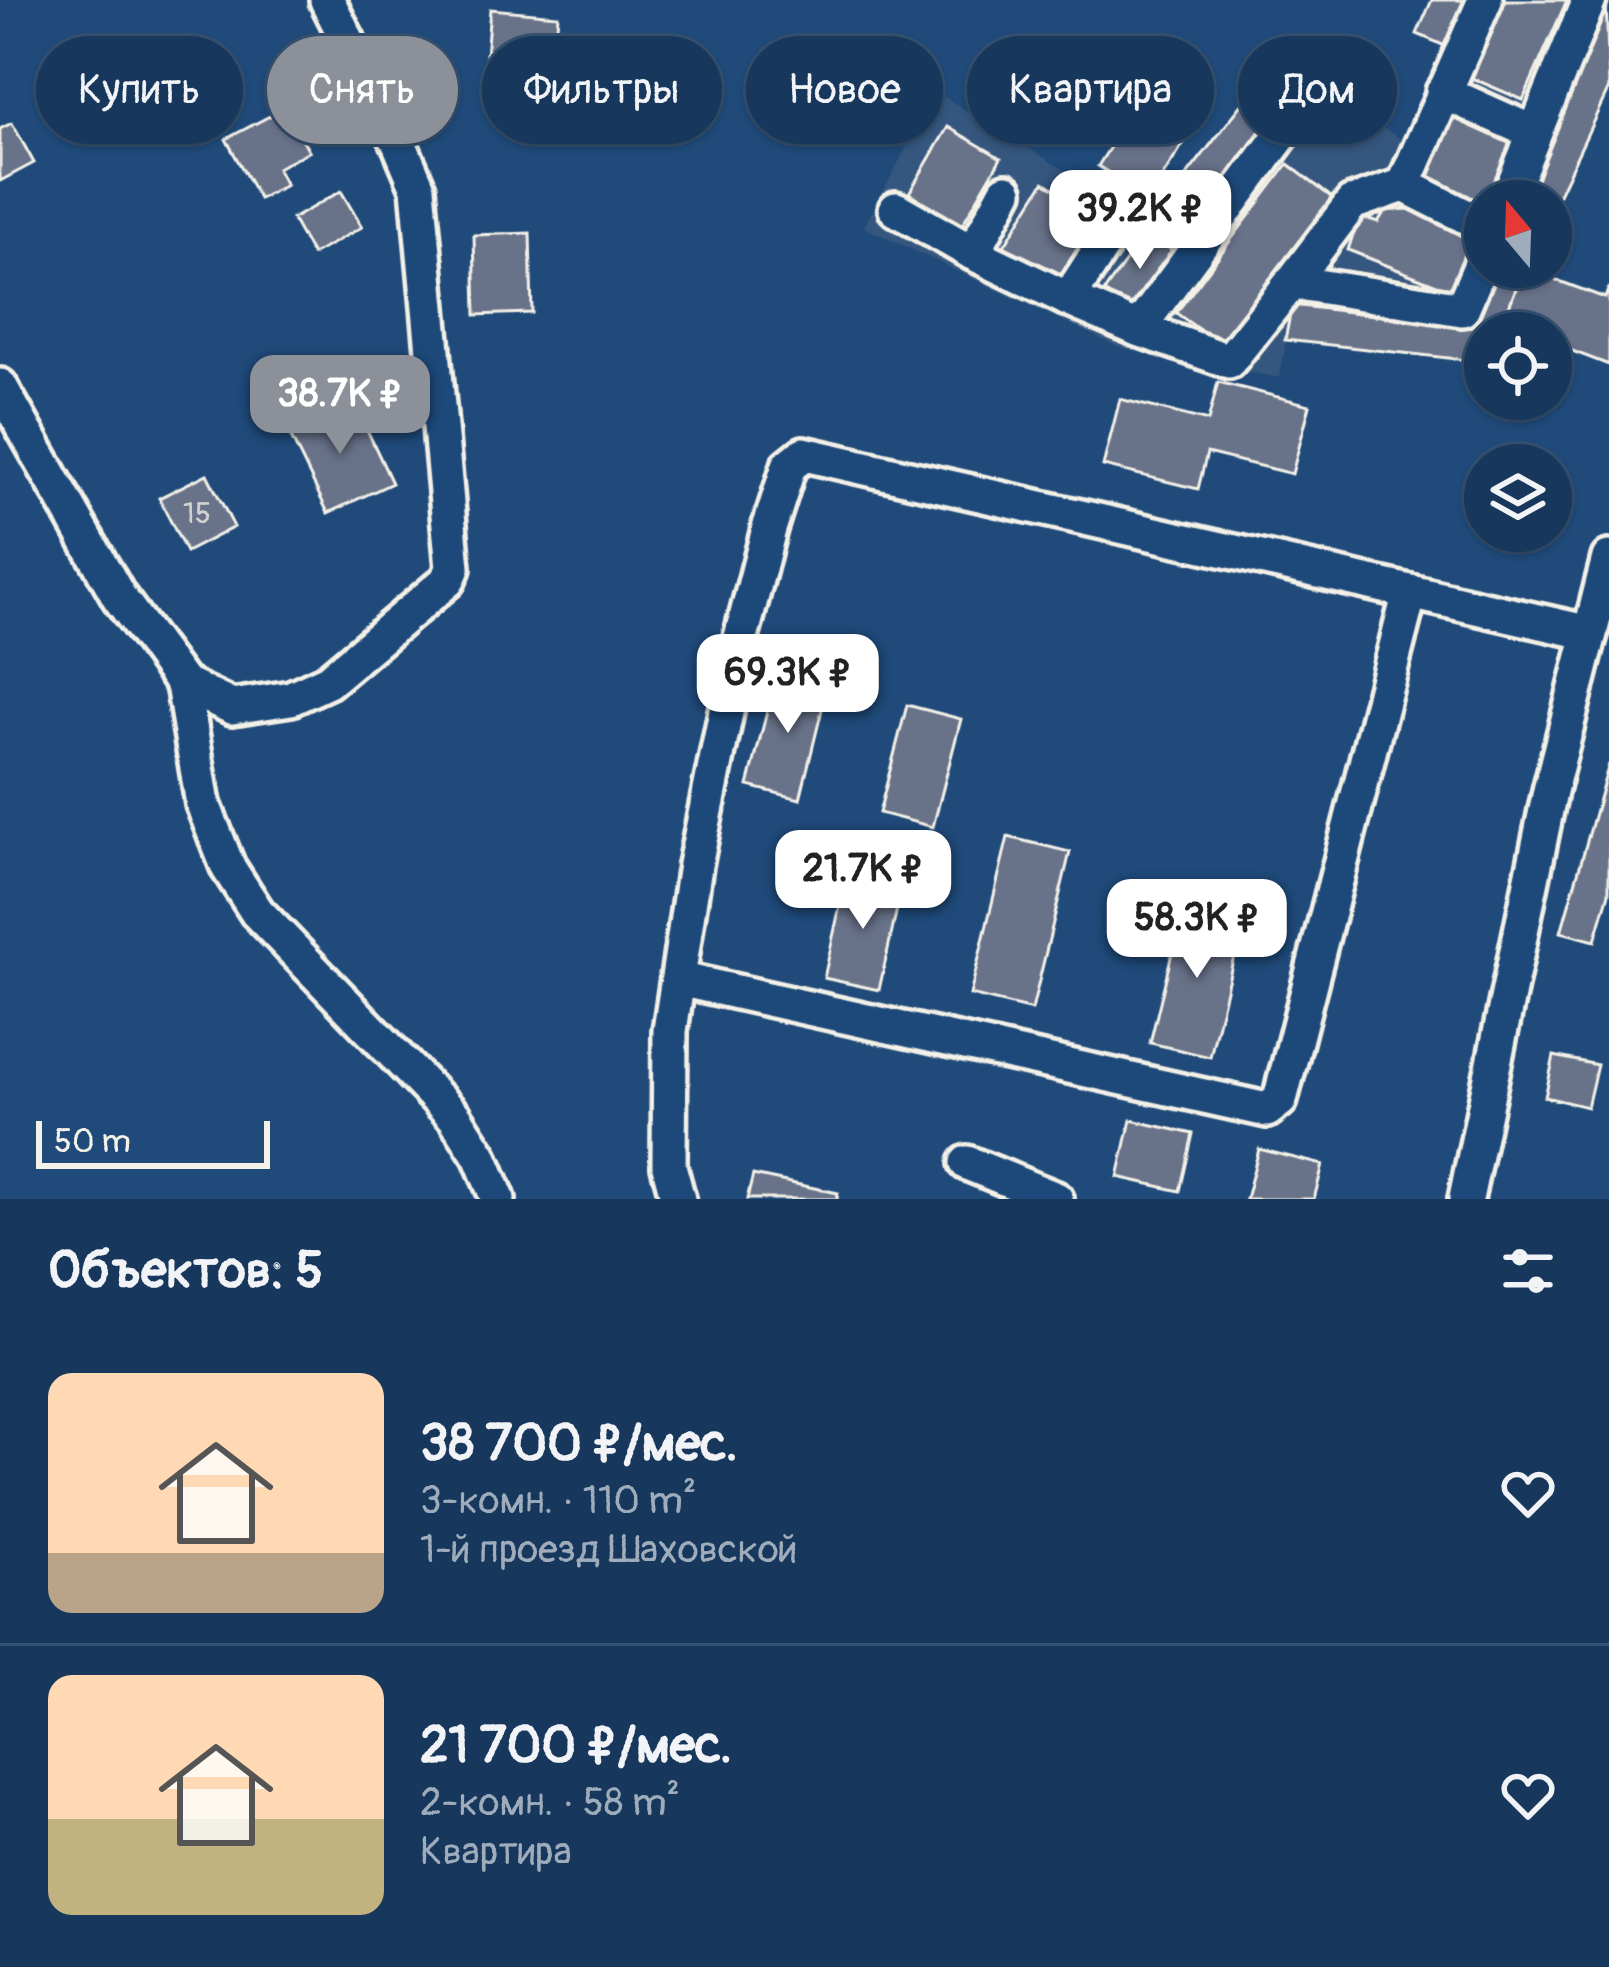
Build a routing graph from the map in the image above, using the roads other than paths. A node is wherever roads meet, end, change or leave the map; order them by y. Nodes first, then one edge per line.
1 (327, 0) edge
2 (1485, 0) edge
3 (1589, 0) edge
4 (1443, 92) junction
5 (1532, 132) junction
6 (1275, 144) edge
7 (1515, 180) edge
8 (1404, 185) junction
9 (1006, 191) dead end
10 (896, 209) dead end
11 (1464, 215) edge
12 (1103, 245) dead end
13 (973, 253) junction
14 (1292, 281) junction
15 (1471, 288) edge
16 (1068, 298) junction
17 (1138, 329) junction
18 (0, 386) edge
19 (1609, 558) edge
20 (1410, 592) junction
21 (1590, 633) junction
22 (183, 684) junction
23 (678, 980) junction
24 (967, 1163) dead end
25 (498, 1199) edge
26 (678, 1199) edge
27 (1056, 1199) edge
28 (1466, 1199) edge

1 - 22 street
2 - 4 street
3 - 5 street
4 - 5 street
4 - 8 street
5 - 7 street
6 - 17 street
8 - 11 street
8 - 14 street
9 - 13 street
10 - 13 street
12 - 16 street
13 - 16 street
14 - 15 street
14 - 17 street
16 - 17 street
18 - 22 street
19 - 21 street
20 - 21 street
20 - 23 street
20 - 23 street
21 - 28 street
22 - 25 street
23 - 26 street
24 - 27 street

